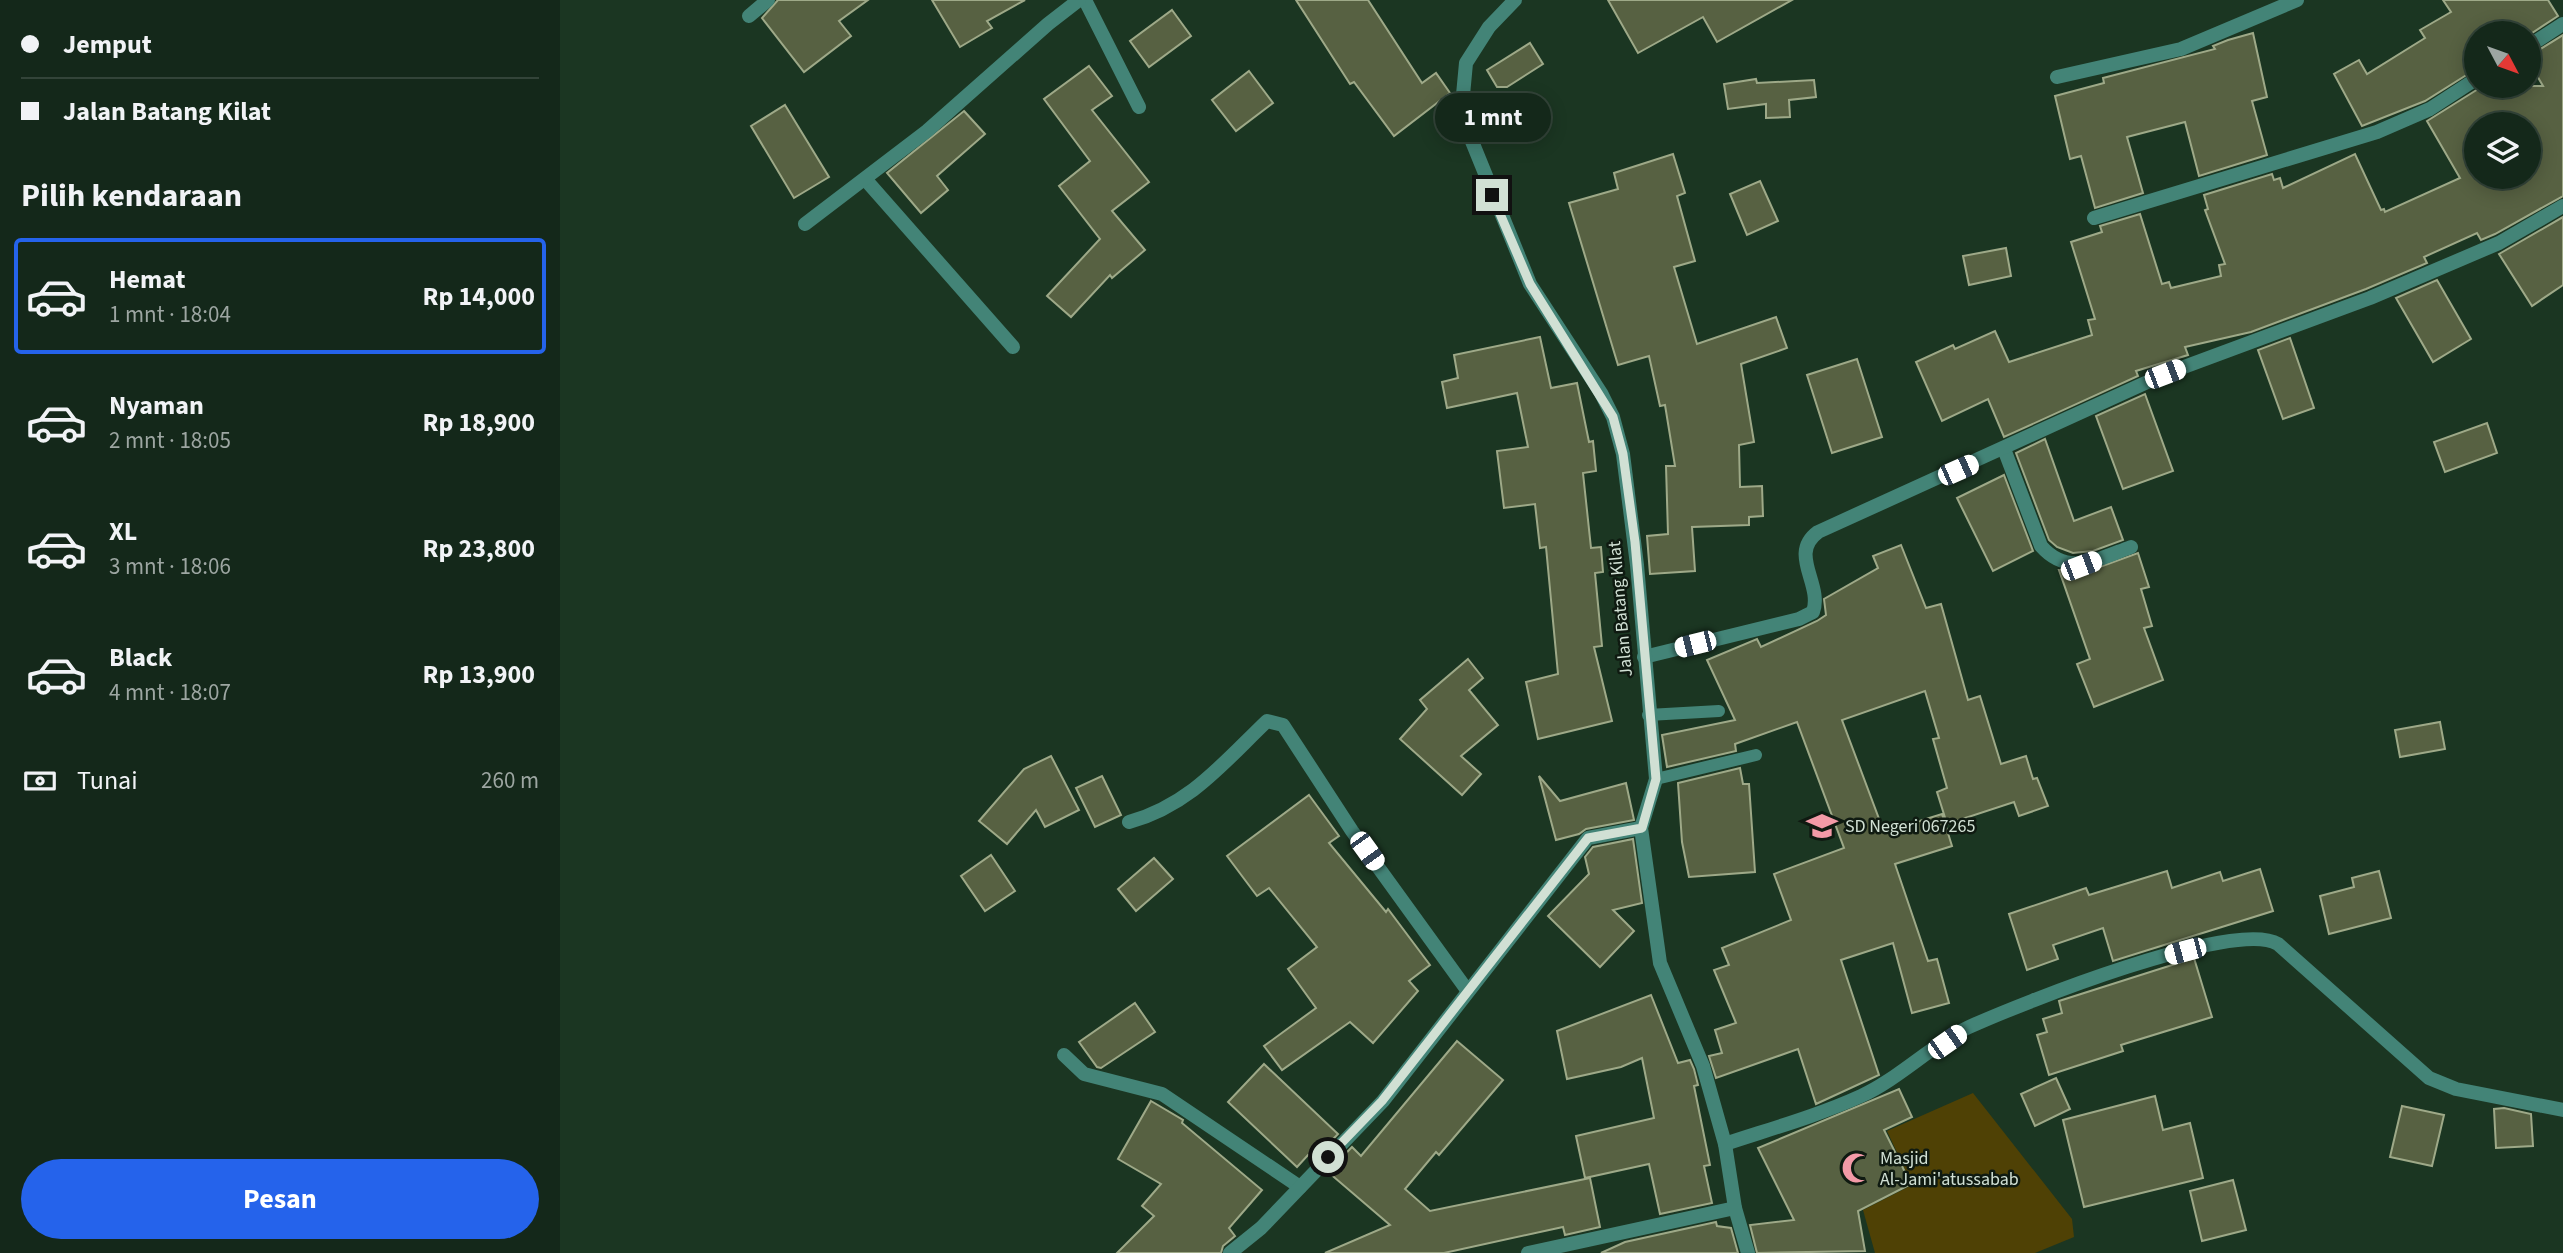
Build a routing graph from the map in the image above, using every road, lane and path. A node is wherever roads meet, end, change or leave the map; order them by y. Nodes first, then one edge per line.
1 (768, 0) edge
2 (1079, 0) edge
3 (1085, 0) edge
4 (1516, 0) edge
5 (2297, 0) edge
6 (749, 16) dead end
7 (2563, 24) edge
8 (2541, 38) edge
9 (2057, 78) dead end
10 (2464, 87) edge
11 (1139, 107) dead end
12 (865, 179) junction
13 (2563, 206) edge
14 (2094, 218) dead end
15 (805, 224) dead end
16 (1013, 347) dead end
17 (2004, 449) junction
18 (2131, 547) dead end
19 (1644, 657) junction
20 (1719, 711) dead end
21 (1648, 715) junction
22 (1756, 755) dead end
23 (1656, 779) junction
24 (1129, 822) dead end
25 (1642, 828) junction
26 (1467, 990) junction
27 (1064, 1055) dead end
28 (2563, 1111) edge
29 (1725, 1144) junction
30 (1300, 1187) junction
31 (1735, 1208) junction
32 (1577, 1248) edge
33 (1230, 1253) edge
34 (1528, 1253) edge
35 (1748, 1253) edge

1 - 6 street
2 - 12 street
3 - 11 street
4 - 19 street, Jalan Batang Kilat
5 - 9 street
7 - 8 street
10 - 14 street
12 - 15 street
12 - 16 street
13 - 17 street
17 - 18 street
17 - 19 street
19 - 21 street, Jalan Batang Kilat
20 - 21 lane
21 - 23 street, Jalan Batang Kilat
22 - 23 lane
23 - 25 street, Jalan Batang Kilat
24 - 26 street
25 - 26 street
25 - 29 street, Jalan Batang Kilat
26 - 30 street
27 - 30 street
28 - 29 street
29 - 31 street, Jalan Batang Kilat
30 - 33 street
31 - 32 street
31 - 35 street, Jalan Batang Kilat
32 - 34 street

